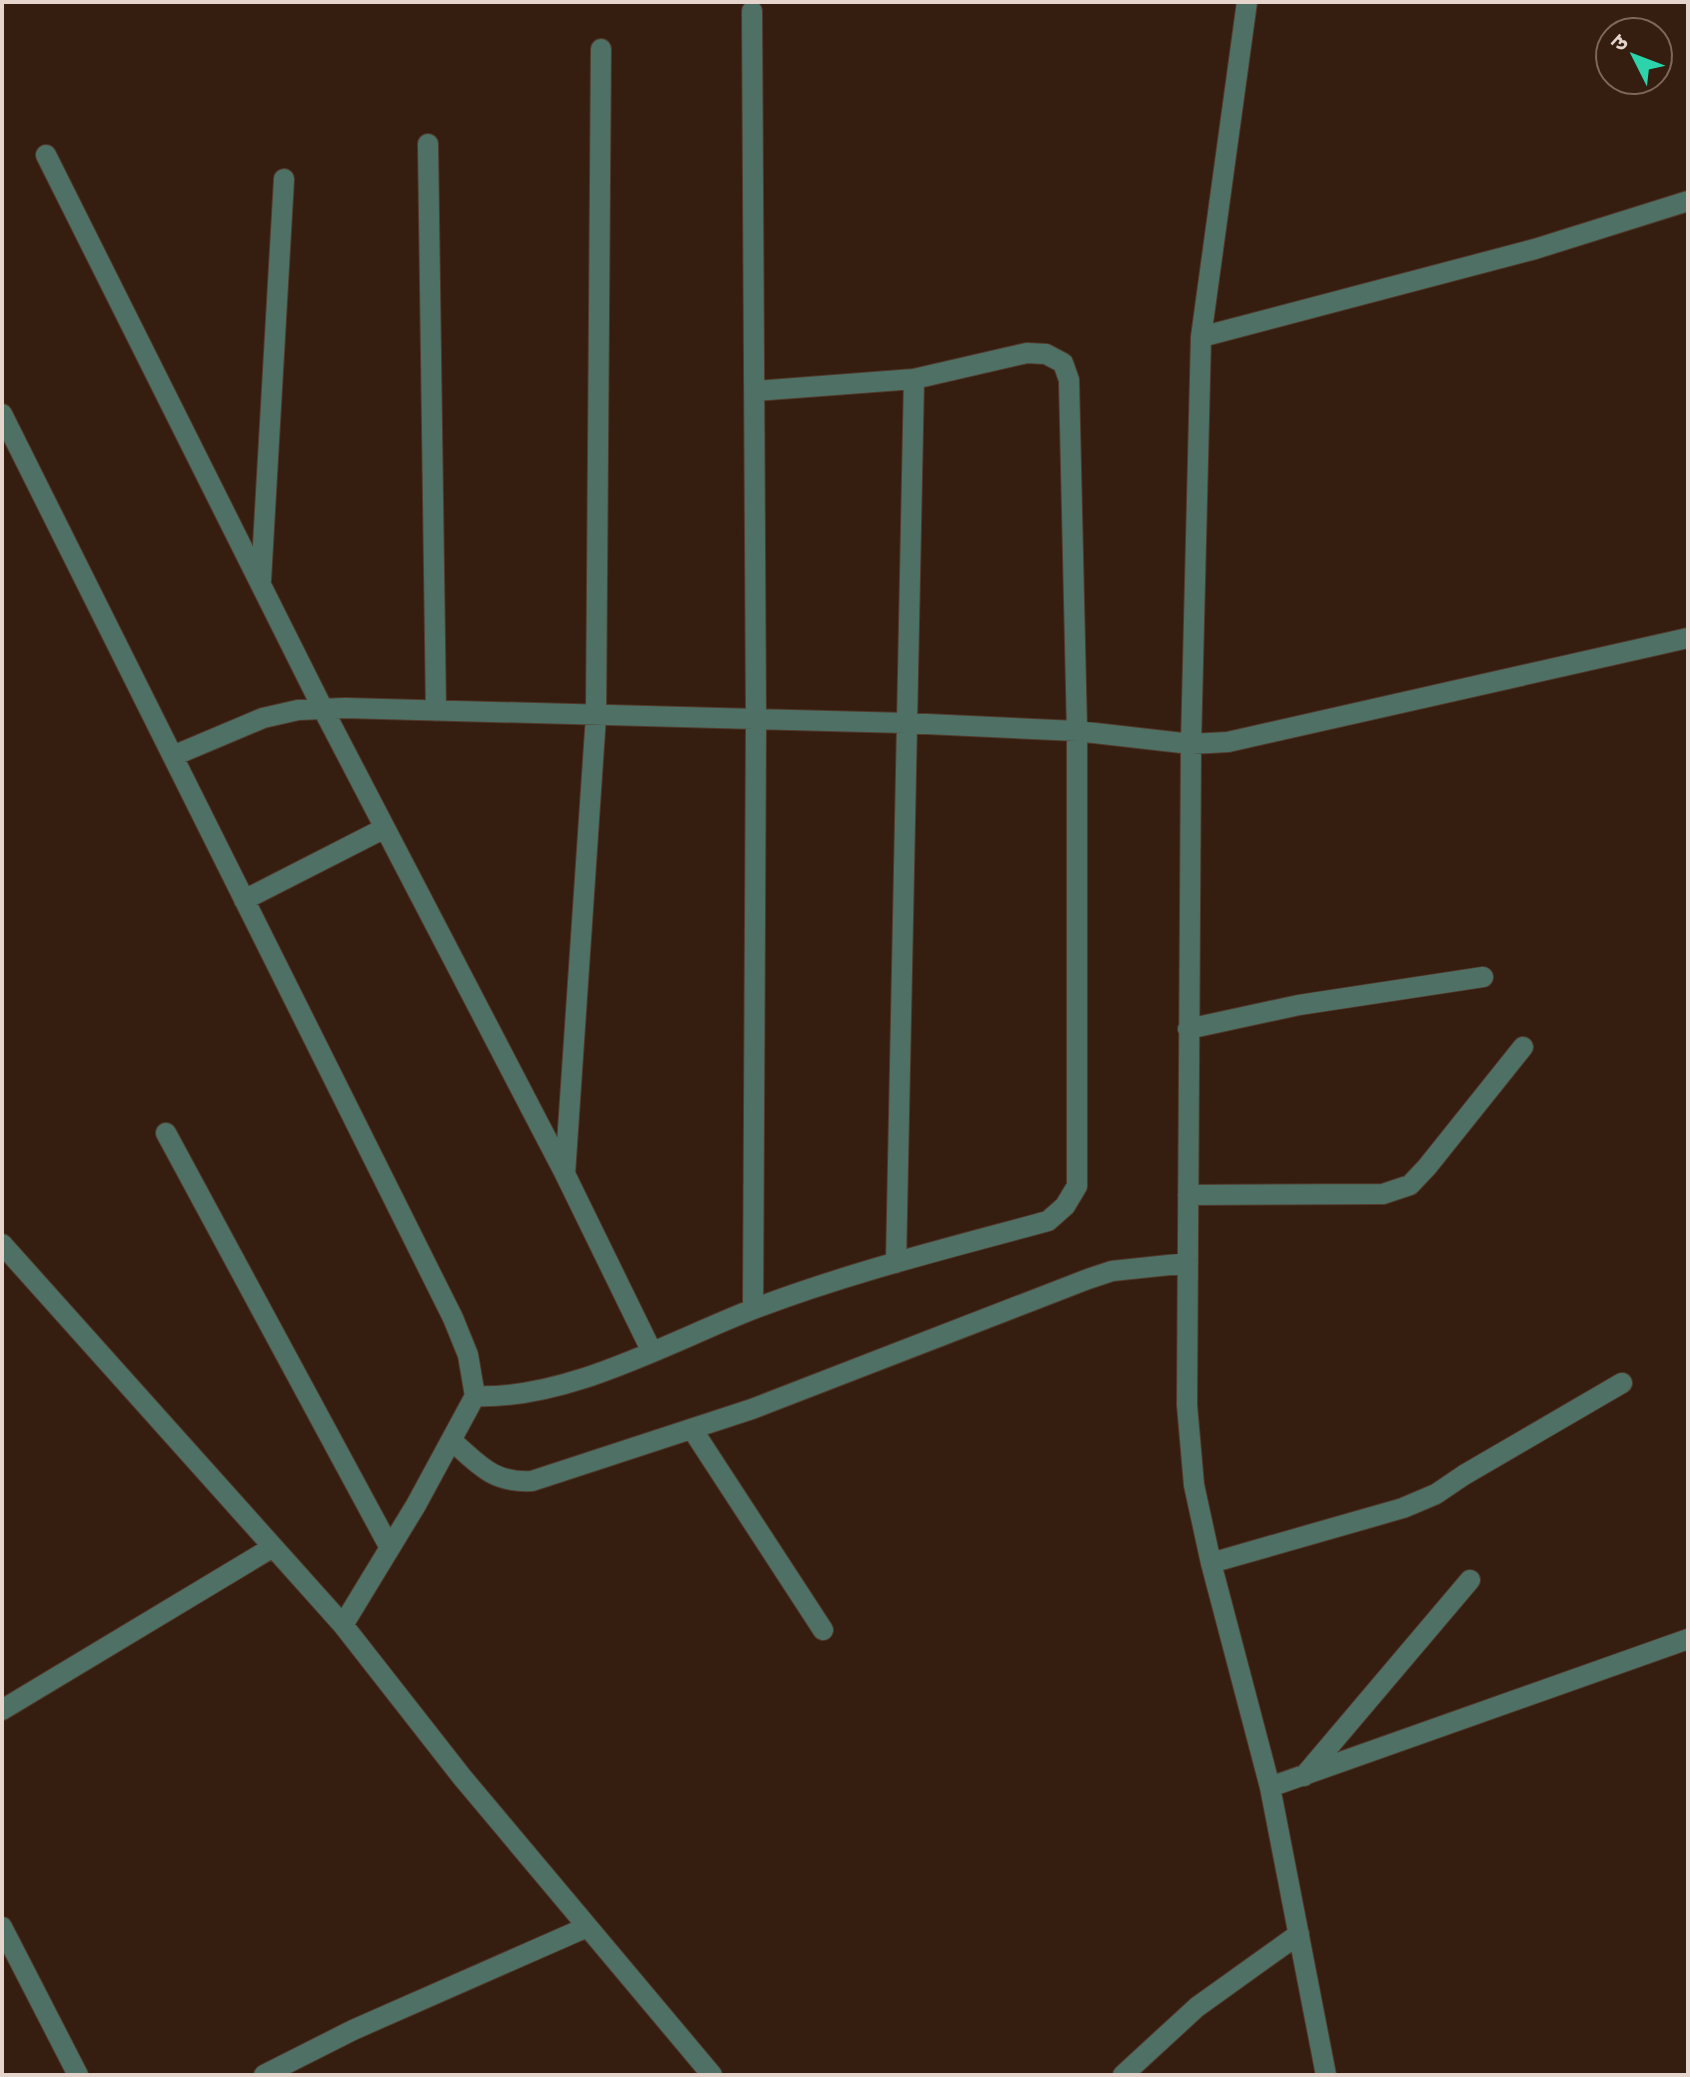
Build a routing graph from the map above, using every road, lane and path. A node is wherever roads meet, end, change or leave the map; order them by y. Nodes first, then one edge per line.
1 (1247, 2) edge
2 (752, 11) dead end
3 (601, 49) dead end
4 (428, 144) dead end
5 (46, 155) dead end
6 (284, 179) dead end
7 (1688, 201) edge
8 (1201, 337) junction
9 (914, 379) junction
10 (755, 391) junction
11 (2, 414) edge
12 (261, 584) junction
13 (1688, 638) edge
14 (323, 709) junction
15 (436, 711) junction
16 (596, 716) junction
17 (756, 721) junction
18 (905, 723) junction
19 (1077, 731) junction
20 (1191, 744) junction
21 (173, 756) junction
22 (385, 828) junction
23 (244, 900) junction
24 (1483, 977) dead end
25 (1188, 1029) junction
26 (1523, 1047) dead end
27 (166, 1133) dead end
28 (565, 1174) junction
29 (1188, 1195) junction
30 (2, 1244) edge
31 (896, 1263) junction
32 (1188, 1263) junction
33 (753, 1309) junction
34 (652, 1352) junction
35 (1622, 1383) dead end
36 (475, 1396) junction
37 (692, 1429) junction
38 (452, 1441) junction
39 (273, 1547) junction
40 (390, 1548) junction
41 (1211, 1563) junction
42 (1470, 1580) dead end
43 (343, 1625) junction
44 (823, 1630) dead end
45 (1688, 1639) edge
46 (2, 1710) edge
47 (1304, 1776) junction
48 (1270, 1787) junction
49 (2, 1927) edge
50 (587, 1927) junction
51 (1299, 1934) junction
52 (78, 2075) edge
53 (264, 2075) edge
54 (712, 2075) edge
55 (1123, 2075) edge
56 (1326, 2075) edge

1 - 8 street
2 - 10 street
3 - 16 street
4 - 15 street
5 - 12 street
6 - 12 street
7 - 8 street
8 - 20 street
9 - 10 street
9 - 18 street
9 - 19 street
10 - 17 street
11 - 21 street
12 - 14 street
13 - 20 street
14 - 15 street
14 - 21 street
14 - 22 street
15 - 16 street
16 - 17 street
16 - 28 street
17 - 18 street
17 - 33 street
18 - 19 street
18 - 31 street
19 - 20 street
19 - 31 street
20 - 25 street
21 - 23 street
22 - 23 street
22 - 28 street
23 - 36 street
24 - 25 street
25 - 29 street
26 - 29 street
27 - 40 street
28 - 34 street
29 - 32 street
30 - 39 street
31 - 33 street
32 - 37 street
32 - 41 street
33 - 34 street
34 - 36 street
35 - 41 street
36 - 38 street
37 - 38 street
37 - 44 street
38 - 40 street
39 - 43 street
39 - 46 street
40 - 43 street
41 - 48 street
42 - 47 street
43 - 50 street
45 - 47 street
47 - 48 street
48 - 51 street
49 - 52 street
50 - 53 street
50 - 54 street
51 - 55 street
51 - 56 street

